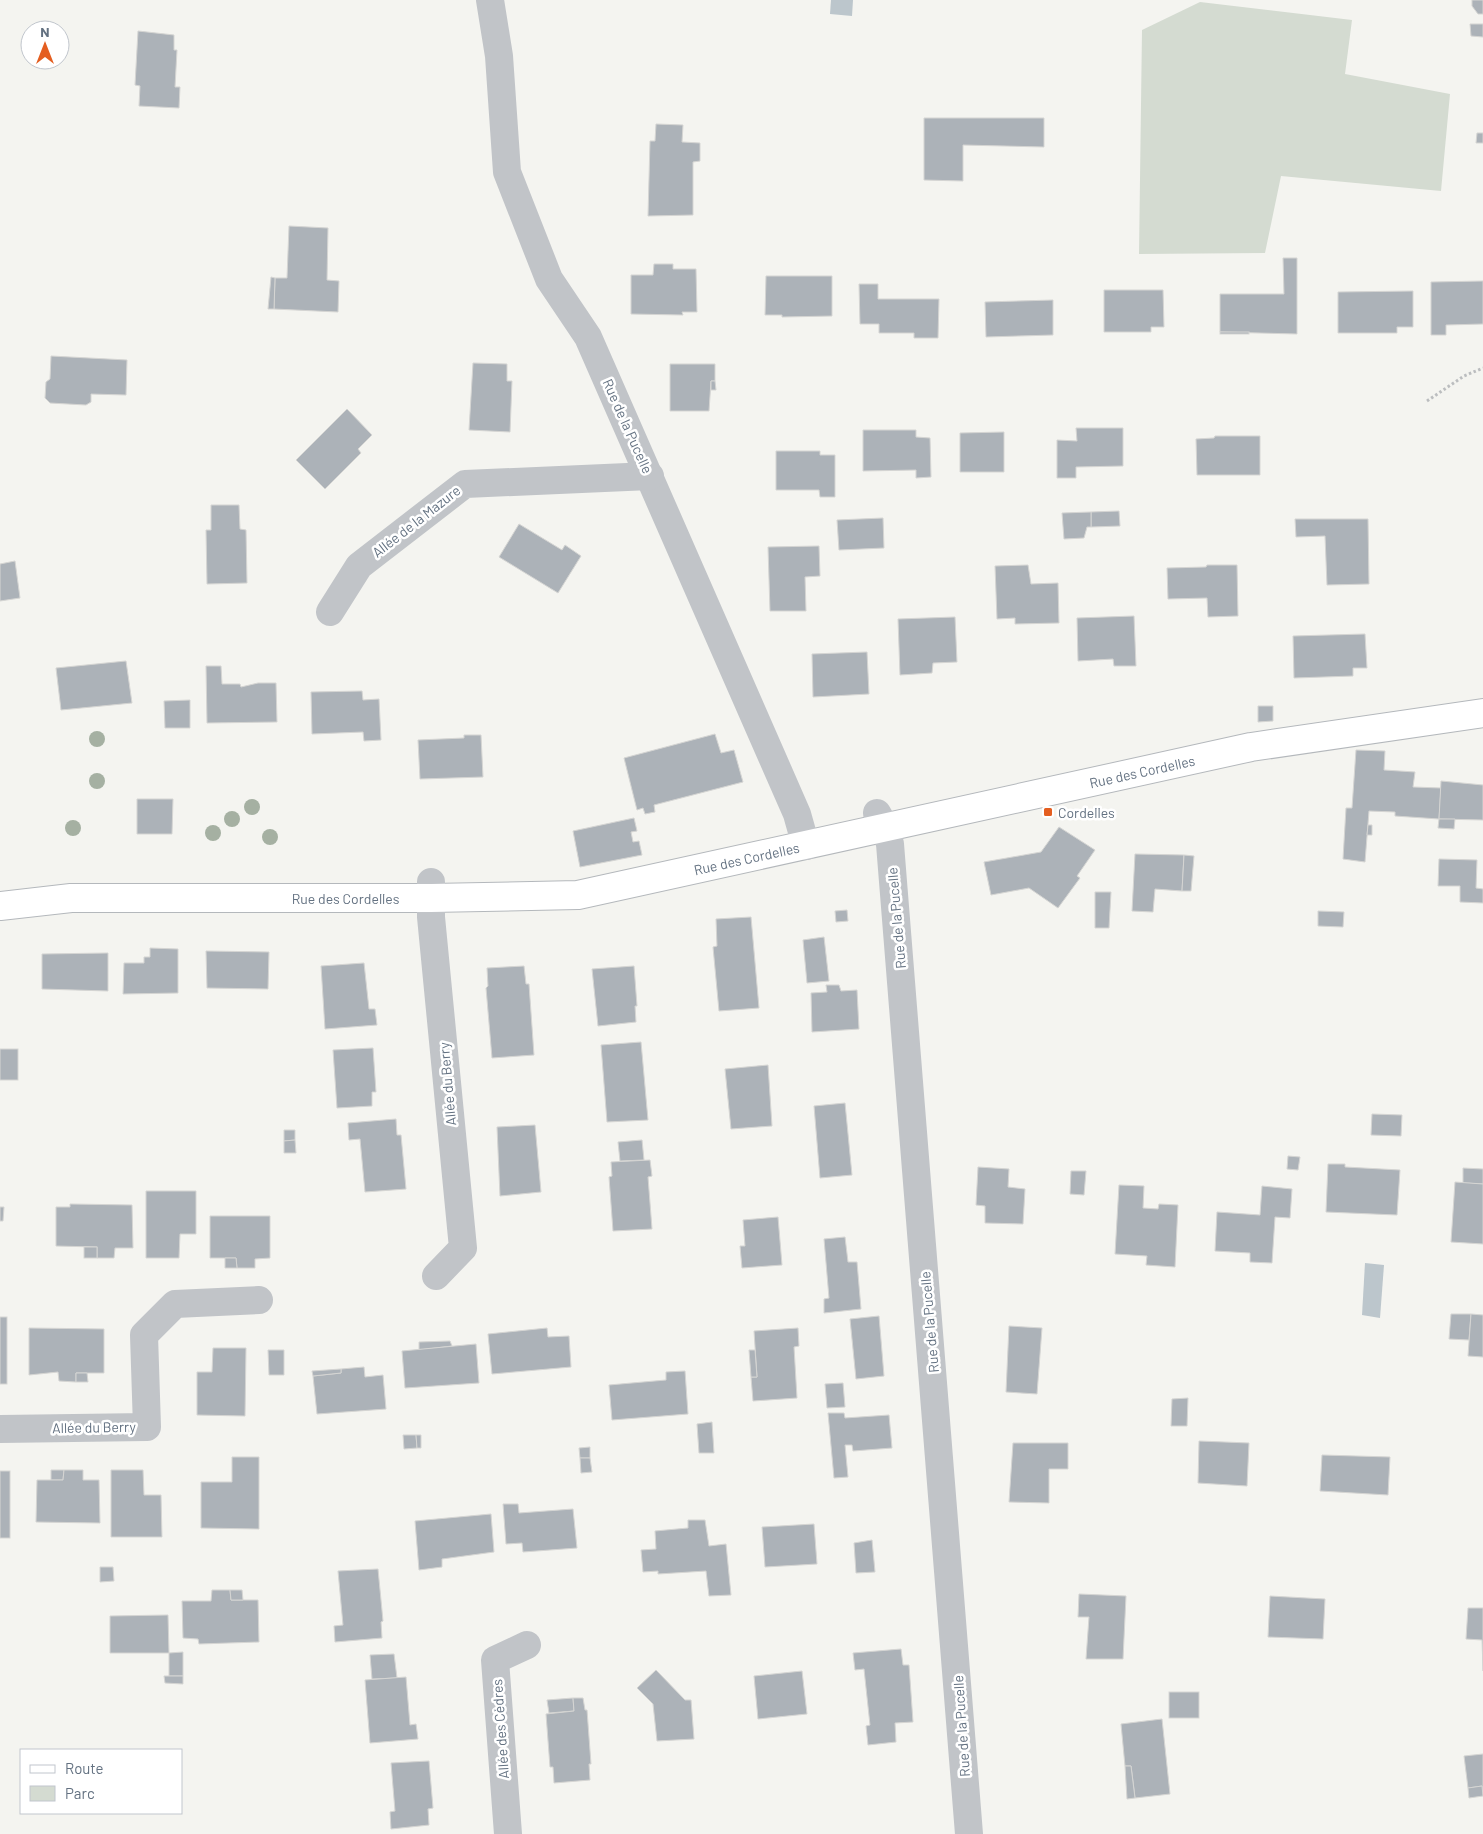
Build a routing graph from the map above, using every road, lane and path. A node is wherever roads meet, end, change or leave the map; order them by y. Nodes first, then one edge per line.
1 (490, 0) edge
2 (1483, 368) edge
3 (1427, 401) dead end
4 (650, 476) junction
5 (330, 612) dead end
6 (1483, 713) edge
7 (881, 820) junction
8 (806, 846) junction
9 (431, 890) junction
10 (0, 906) edge
11 (436, 1276) dead end
12 (260, 1300) dead end
13 (0, 1429) edge
14 (527, 1644) dead end
15 (508, 1834) edge
16 (969, 1834) edge

1 - 4 street, Rue de la Pucelle
2 - 3 path
4 - 5 street, Allée de la Mazure
4 - 8 street, Rue de la Pucelle
6 - 7 street, Rue des Cordelles
7 - 8 street, Rue des Cordelles
7 - 16 street, Rue de la Pucelle
8 - 9 street, Rue des Cordelles
9 - 10 street, Rue des Cordelles
9 - 11 street, Allée du Berry
12 - 13 street, Allée du Berry
14 - 15 street, Allée des Cèdres

